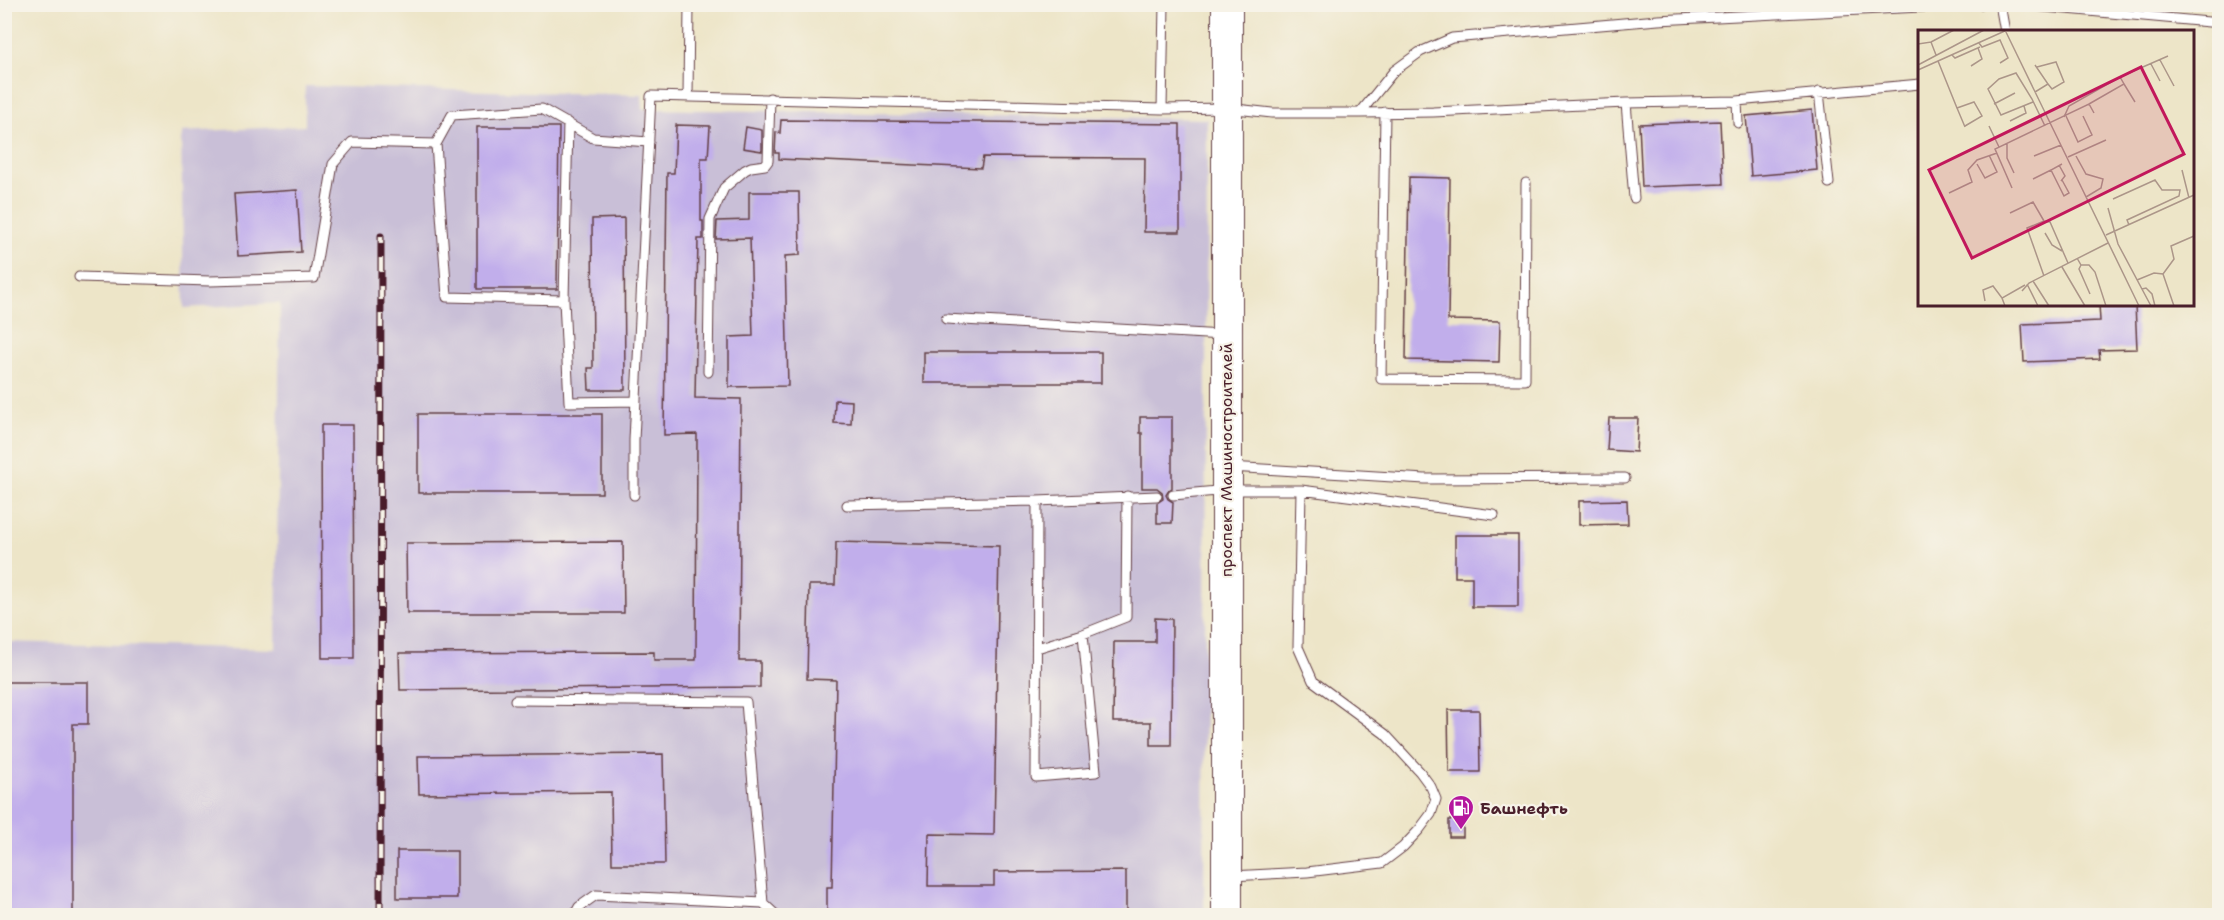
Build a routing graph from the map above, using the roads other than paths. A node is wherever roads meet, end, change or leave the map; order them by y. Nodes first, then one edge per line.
1 (689, 4) edge
2 (1164, 4) edge
3 (1227, 4) edge
4 (1981, 4) edge
5 (2000, 4) edge
6 (2011, 4) edge
7 (2220, 23) edge
8 (2005, 30) edge
9 (1918, 84) edge
10 (1820, 92) junction
11 (688, 97) junction
12 (770, 98) junction
13 (1737, 101) junction
14 (1626, 103) junction
15 (1227, 108) junction
16 (1162, 109) junction
17 (1385, 112) junction
18 (1360, 113) junction
19 (568, 123) junction
20 (1738, 123) dead end
21 (649, 142) junction
22 (436, 144) junction
23 (1526, 183) dead end
24 (1830, 183) dead end
25 (1634, 198) dead end
26 (79, 277) dead end
27 (564, 300) junction
28 (946, 319) dead end
29 (1225, 335) junction
30 (708, 372) dead end
31 (636, 401) junction
32 (1625, 477) dead end
33 (1228, 478) junction
34 (1301, 490) junction
35 (634, 495) dead end
36 (1173, 495) dead end
37 (1127, 496) junction
38 (1157, 496) dead end
39 (1037, 501) junction
40 (847, 505) dead end
41 (1494, 515) dead end
42 (1083, 634) junction
43 (1037, 648) junction
44 (515, 700) dead end
45 (1226, 876) junction
46 (763, 903) junction
47 (574, 915) edge
48 (777, 915) edge
49 (1227, 915) edge

1 - 11 lane
2 - 16 lane
3 - 15 main road, проспект Машиностроителей
4 - 18 lane
5 - 8 lane
6 - 7 lane
9 - 10 lane
10 - 13 lane
10 - 24 lane
11 - 12 lane
11 - 21 lane
12 - 16 lane
12 - 30 lane
13 - 14 lane
13 - 20 lane
14 - 17 lane
14 - 25 lane
15 - 16 lane
15 - 18 lane
15 - 29 main road, проспект Машиностроителей
17 - 18 lane
17 - 23 lane
19 - 21 lane
19 - 22 lane
19 - 27 lane
21 - 31 lane
22 - 26 lane
22 - 27 lane
27 - 31 lane
28 - 29 lane
29 - 33 main road, проспект Машиностроителей
31 - 35 lane
32 - 33 lane
33 - 34 lane
33 - 36 lane
33 - 45 main road, проспект Машиностроителей
34 - 41 lane
34 - 45 lane
37 - 38 lane
37 - 39 lane
37 - 42 lane
39 - 40 lane
39 - 43 lane
42 - 43 lane
42 - 43 lane
44 - 46 lane
45 - 49 main road, проспект Машиностроителей
46 - 47 lane
46 - 48 lane

